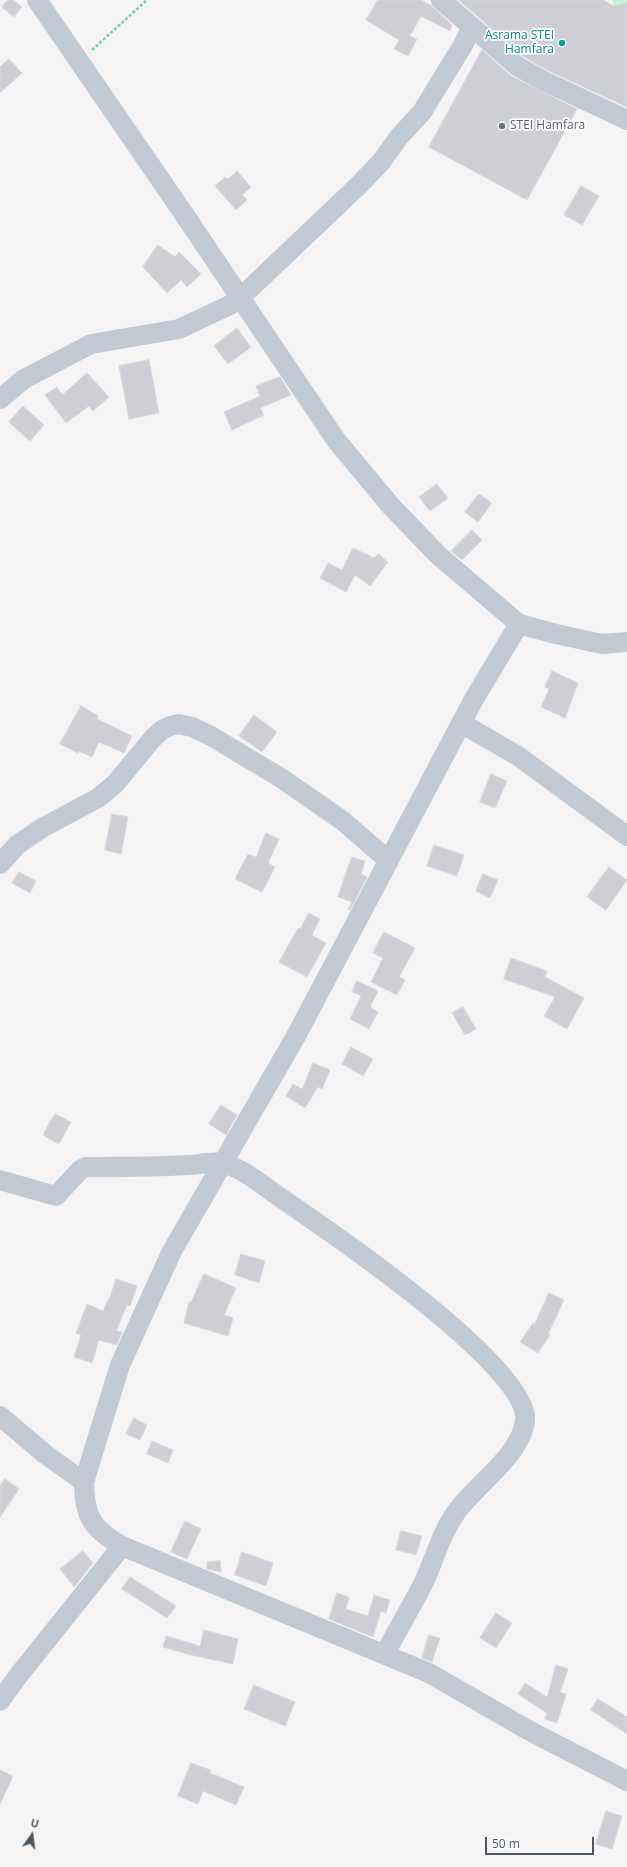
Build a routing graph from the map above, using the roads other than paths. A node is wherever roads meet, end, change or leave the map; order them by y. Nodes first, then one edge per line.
1 (37, 0) edge
2 (441, 0) edge
3 (472, 27) junction
4 (627, 120) edge
5 (240, 298) junction
6 (0, 399) edge
7 (519, 624) junction
8 (627, 642) edge
9 (461, 723) junction
10 (627, 836) edge
11 (389, 861) junction
12 (0, 864) edge
13 (224, 1163) junction
14 (0, 1180) edge
15 (0, 1416) edge
16 (84, 1482) junction
17 (122, 1546) junction
18 (385, 1654) junction
19 (0, 1701) edge
20 (627, 1781) edge

1 - 5 street
2 - 3 street
3 - 4 street
3 - 5 street
5 - 6 street
5 - 7 street
7 - 8 street
7 - 9 street
9 - 10 street
9 - 11 street
11 - 12 street
11 - 13 street
13 - 14 street
13 - 16 street
13 - 18 street
15 - 16 street
16 - 17 street
17 - 18 street
17 - 19 street
18 - 20 street

